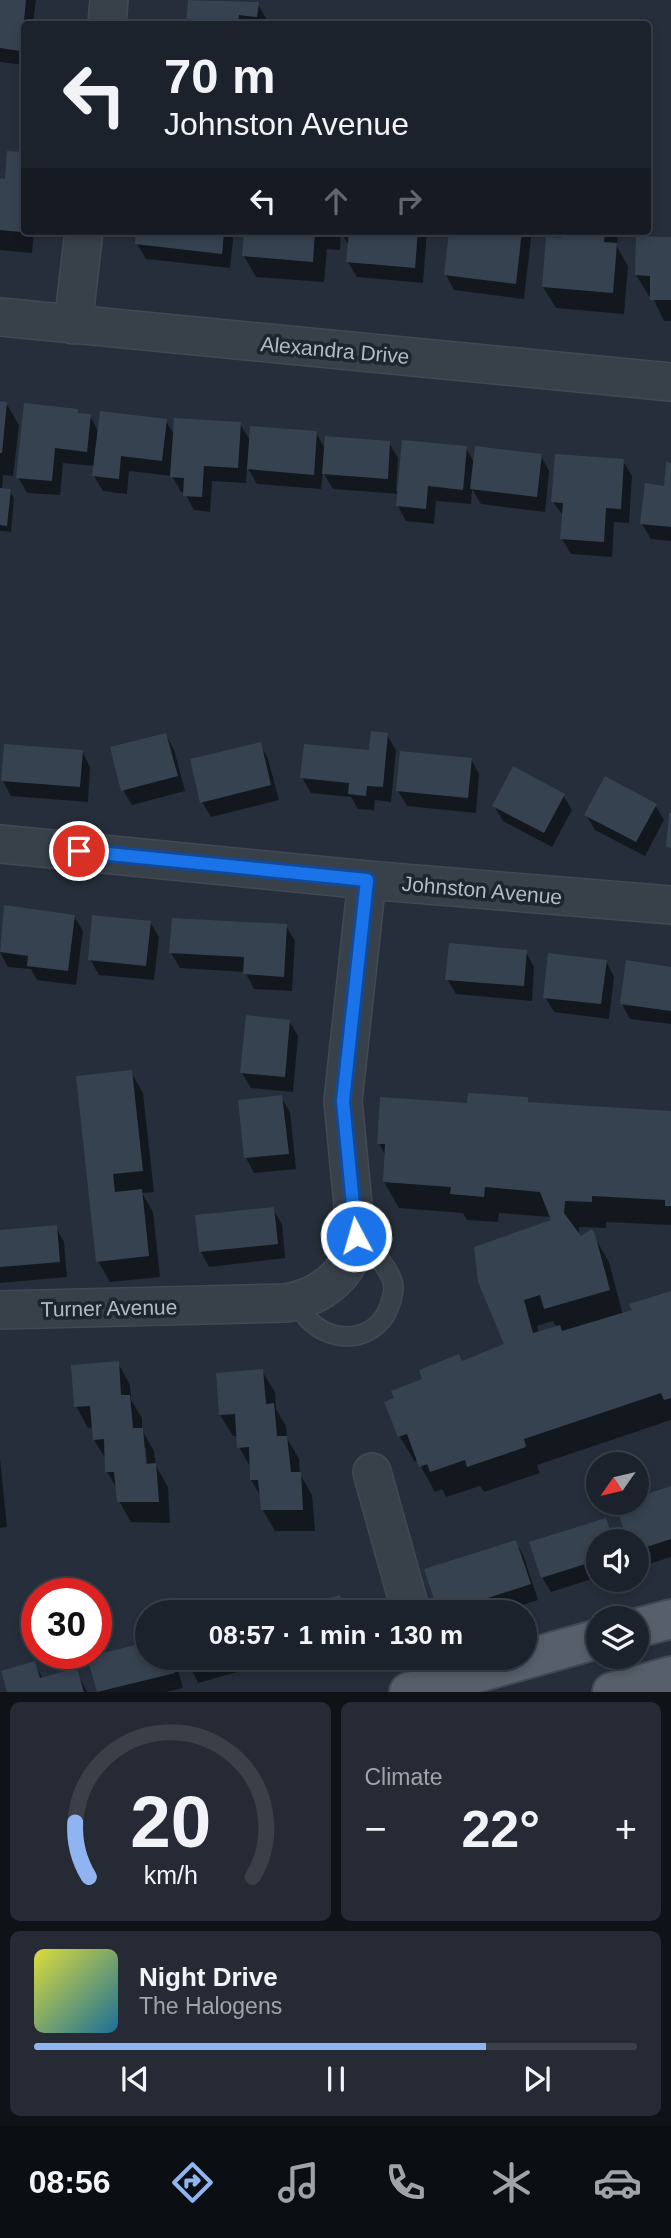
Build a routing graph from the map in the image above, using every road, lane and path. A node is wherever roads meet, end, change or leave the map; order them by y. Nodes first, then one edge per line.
1 (109, 0) edge
2 (107, 21) edge
3 (84, 235) edge
4 (0, 317) edge
5 (74, 325) junction
6 (671, 382) edge
7 (0, 844) edge
8 (367, 880) junction
9 (671, 905) edge
10 (356, 1236) junction
11 (296, 1301) junction
12 (0, 1310) edge
13 (372, 1472) dead end
14 (408, 1600) edge
15 (671, 1619) edge
16 (649, 1625) edge
17 (586, 1642) edge
18 (671, 1675) edge
19 (425, 1682) edge
20 (612, 1692) edge

1 - 2 street
3 - 5 street
4 - 5 street, Alexandra Drive
5 - 6 street, Alexandra Drive
7 - 8 street, Johnston Avenue
8 - 9 street, Johnston Avenue
8 - 10 street
10 - 11 street
10 - 11 lane
11 - 12 street, Turner Avenue
13 - 14 street
15 - 16 main road
17 - 19 main road
18 - 20 main road

